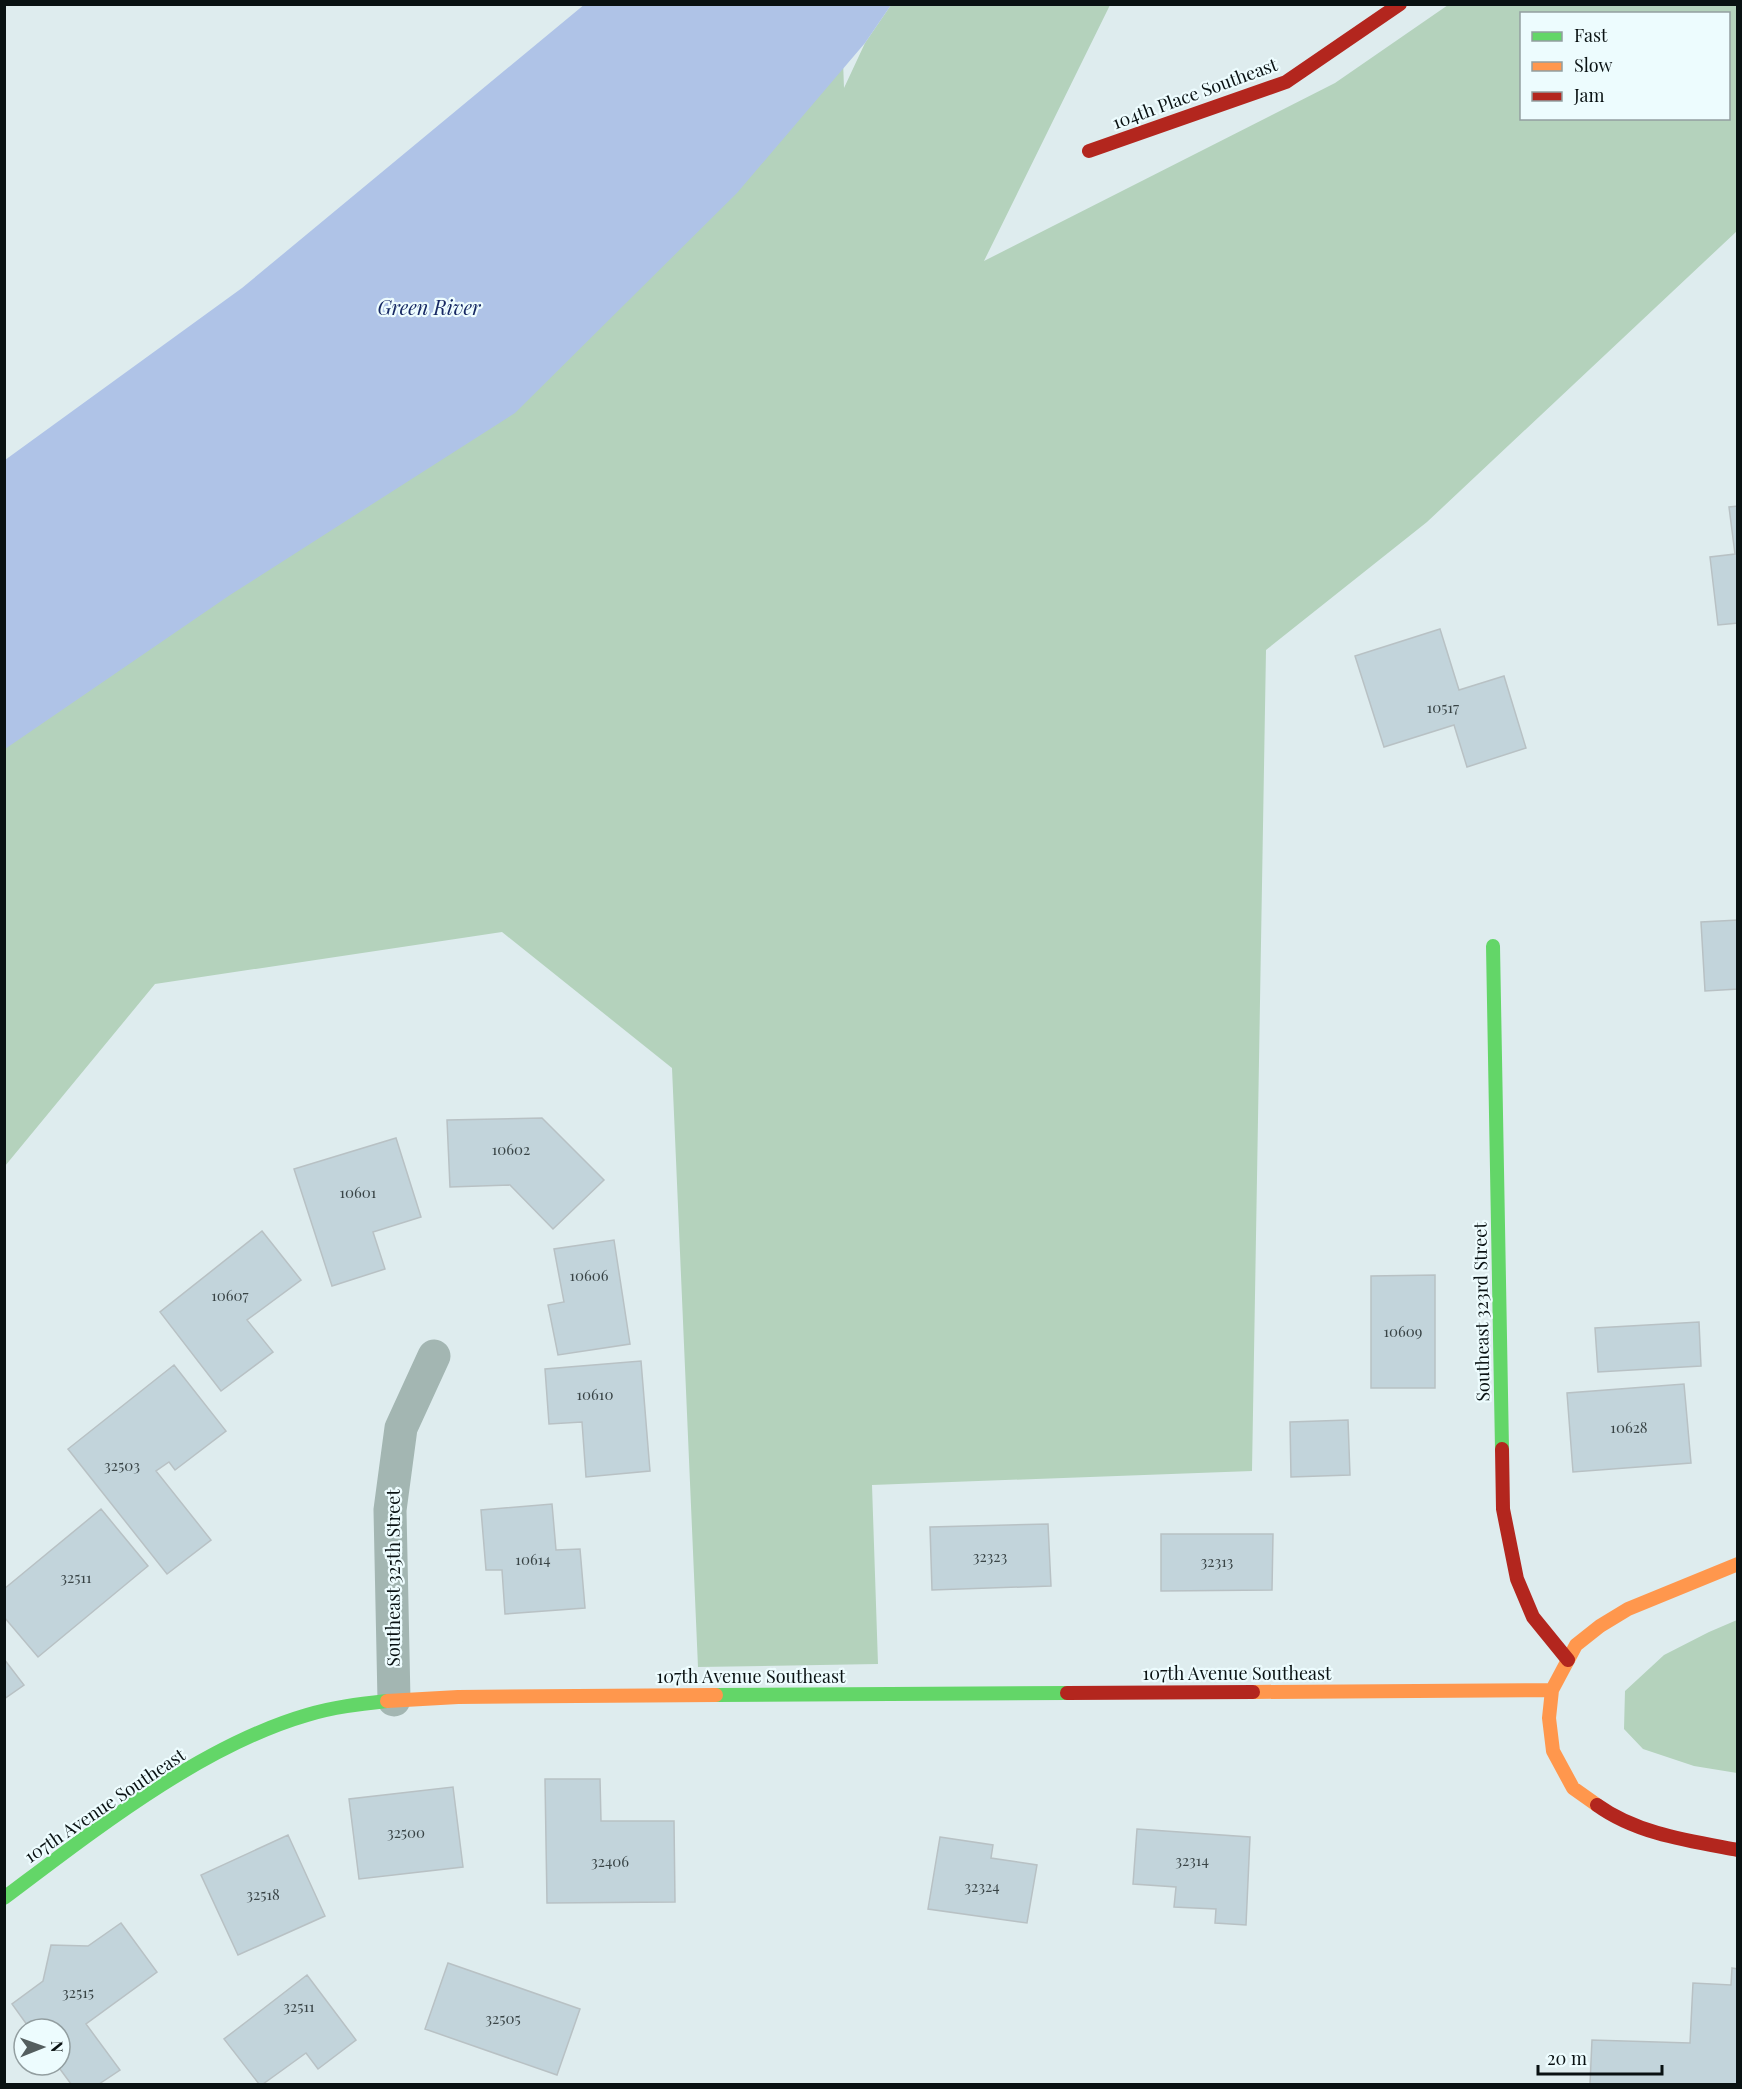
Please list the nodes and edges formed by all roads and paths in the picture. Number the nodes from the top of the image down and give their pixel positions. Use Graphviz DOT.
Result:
graph roads {
  1 [pos="1400,4"];
  2 [pos="1089,151"];
  3 [pos="1493,946"];
  4 [pos="434,1356"];
  5 [pos="1737,1564"];
  6 [pos="1568,1660"];
  7 [pos="1552,1690"];
  8 [pos="394,1700"];
  9 [pos="1737,1850"];
  10 [pos="4,1898"];
  1 -- 2 [label="street, 104th Place Southeast"];
  3 -- 6 [label="street, Southeast 323rd Street"];
  4 -- 8 [label="street, Southeast 325th Street"];
  5 -- 6 [label="street"];
  6 -- 7 [label="street"];
  7 -- 8 [label="street, 107th Avenue Southeast"];
  7 -- 9 [label="street"];
  8 -- 10 [label="street, 107th Avenue Southeast"];
}
